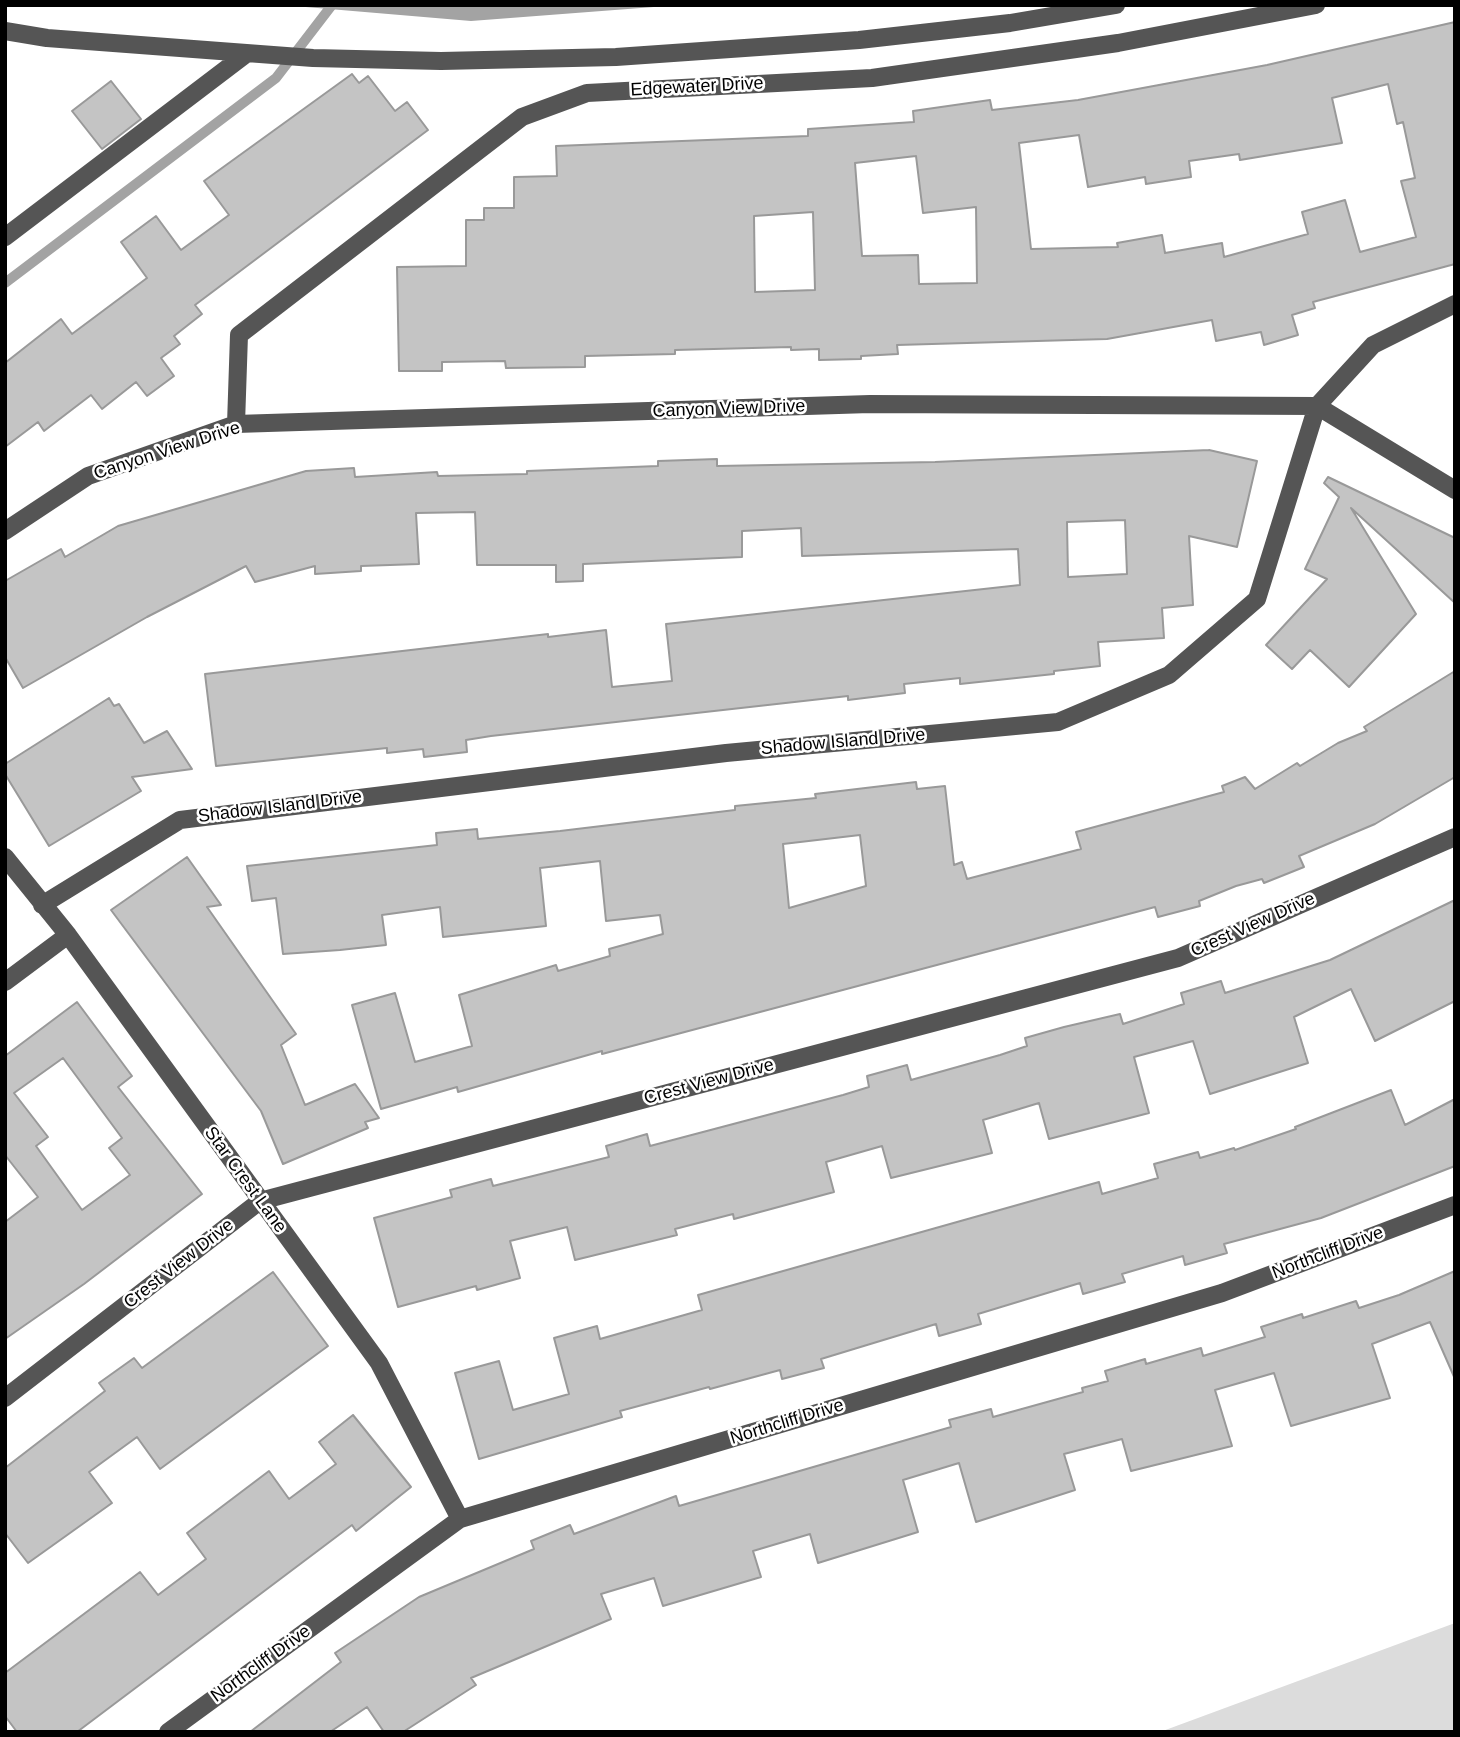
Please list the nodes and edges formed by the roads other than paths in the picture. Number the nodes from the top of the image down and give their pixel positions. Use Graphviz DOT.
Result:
graph roads {
  1 [pos="1116,5"];
  2 [pos="1316,5"];
  3 [pos="5,31"];
  4 [pos="255,55"];
  5 [pos="5,237"];
  6 [pos="1455,304"];
  7 [pos="1317,406"];
  8 [pos="236,424"];
  9 [pos="1455,490"];
  10 [pos="5,531"];
  11 [pos="1455,837"];
  12 [pos="5,857"];
  13 [pos="43,905"];
  14 [pos="68,935"];
  15 [pos="5,982"];
  16 [pos="260,1201"];
  17 [pos="1455,1205"];
  18 [pos="5,1398"];
  19 [pos="460,1519"];
  20 [pos="168,1732"];
  1 -- 4 [label="street"];
  2 -- 8 [label="street, Edgewater Drive"];
  3 -- 4 [label="street"];
  4 -- 5 [label="street"];
  6 -- 7 [label="street, Shadow Island Drive"];
  7 -- 8 [label="street, Canyon View Drive"];
  7 -- 9 [label="street"];
  7 -- 13 [label="street, Shadow Island Drive"];
  8 -- 10 [label="street, Canyon View Drive"];
  11 -- 16 [label="street, Crest View Drive"];
  12 -- 13 [label="street, Star Crest Lane"];
  13 -- 14 [label="street, Star Crest Lane"];
  14 -- 15 [label="street"];
  14 -- 16 [label="street, Star Crest Lane"];
  16 -- 18 [label="street, Crest View Drive"];
  16 -- 19 [label="street, Star Crest Lane"];
  17 -- 19 [label="street, Northcliff Drive"];
  19 -- 20 [label="street, Northcliff Drive"];
}
